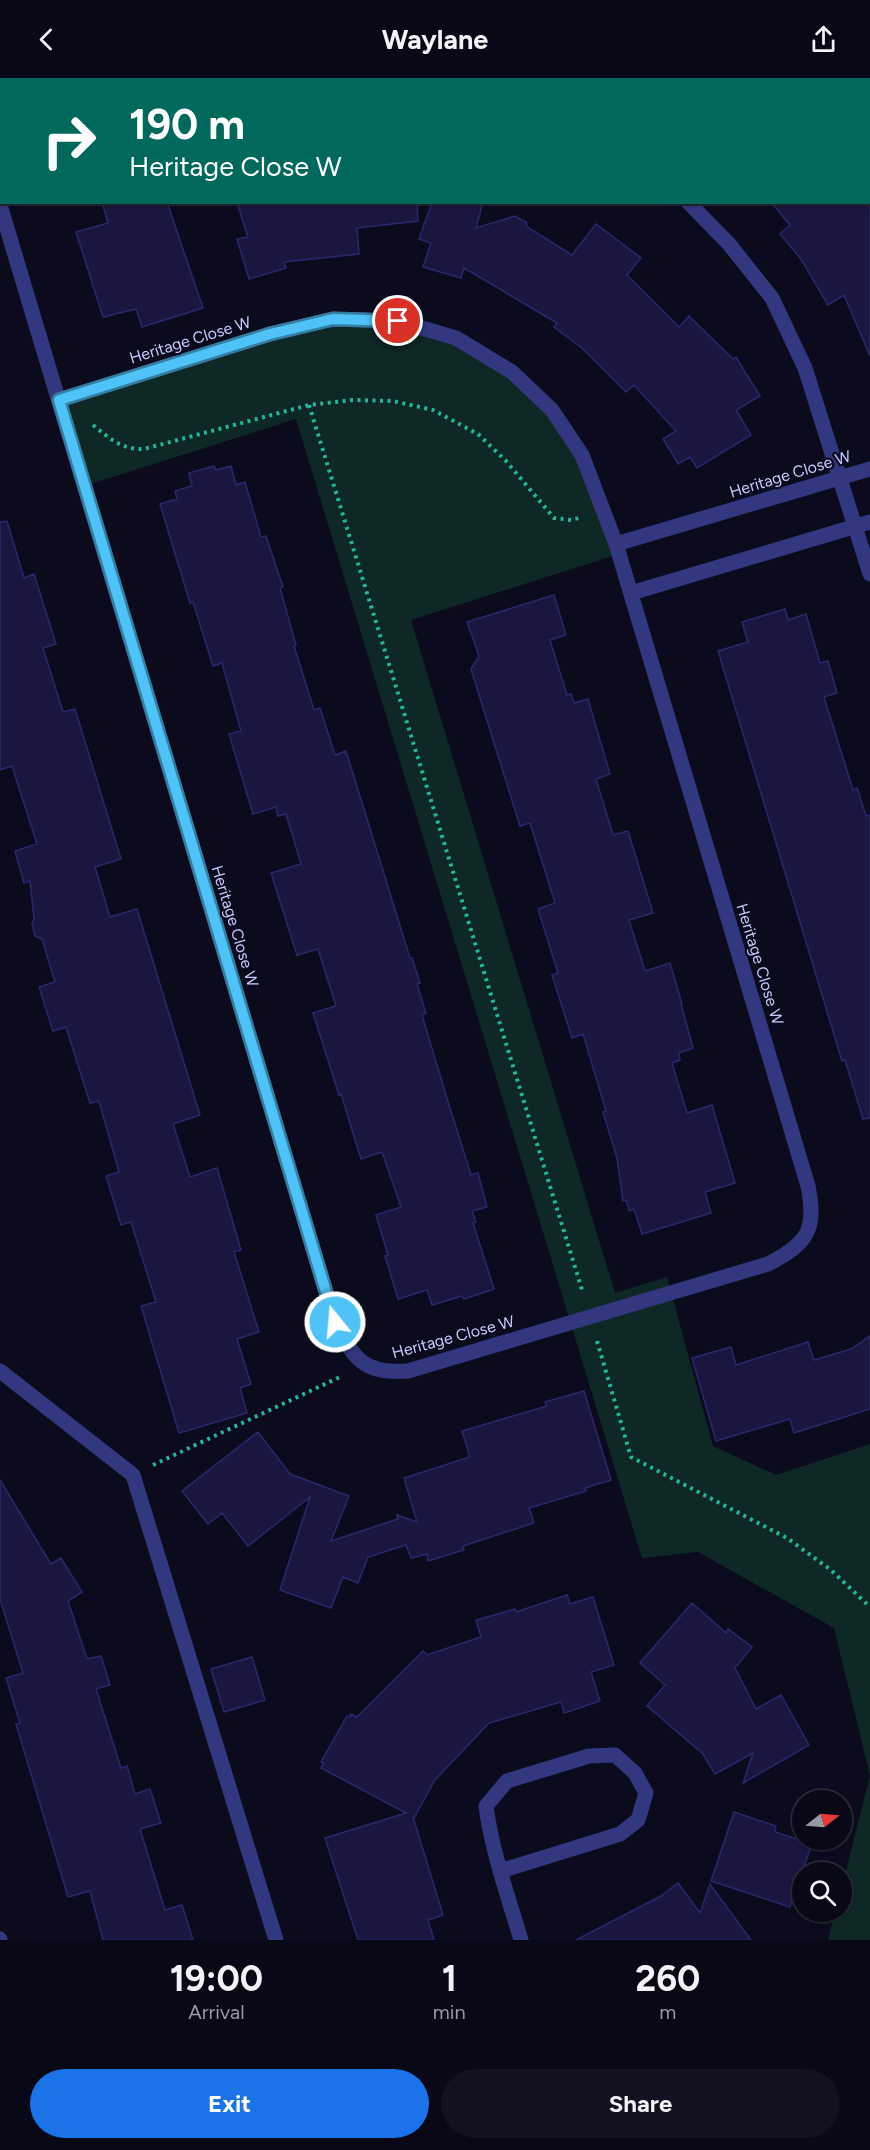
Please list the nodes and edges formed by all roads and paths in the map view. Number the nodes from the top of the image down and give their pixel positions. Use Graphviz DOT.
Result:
graph roads {
  1 [pos="690,204"];
  2 [pos="0,205"];
  3 [pos="59,400"];
  4 [pos="309,405"];
  5 [pos="92,425"];
  6 [pos="870,469"];
  7 [pos="840,478"];
  8 [pos="604,513"];
  9 [pos="863,524"];
  10 [pos="616,544"];
  11 [pos="870,574"];
  12 [pos="631,593"];
  13 [pos="590,1317"];
  14 [pos="364,1365"];
  15 [pos="0,1371"];
  16 [pos="133,1475"];
  17 [pos="870,1608"];
  18 [pos="500,1872"];
  19 [pos="276,1940"];
  20 [pos="521,1940"];
  1 -- 7 [label="street"];
  2 -- 3 [label="street, Heritage Close W"];
  3 -- 8 [label="street, Heritage Close W"];
  3 -- 14 [label="street, Heritage Close W"];
  4 -- 5 [label="path"];
  4 -- 8 [label="path"];
  4 -- 13 [label="path"];
  6 -- 7 [label="street, Heritage Close W"];
  7 -- 9 [label="street"];
  7 -- 10 [label="street, Heritage Close W"];
  8 -- 10 [label="street, Heritage Close W"];
  9 -- 11 [label="street"];
  9 -- 12 [label="street"];
  10 -- 12 [label="street, Heritage Close W"];
  12 -- 13 [label="street, Heritage Close W"];
  13 -- 14 [label="street, Heritage Close W"];
  13 -- 17 [label="path"];
  14 -- 16 [label="path"];
  15 -- 16 [label="street"];
  16 -- 19 [label="street"];
  18 -- 18 [label="street"];
  18 -- 20 [label="street"];
}
